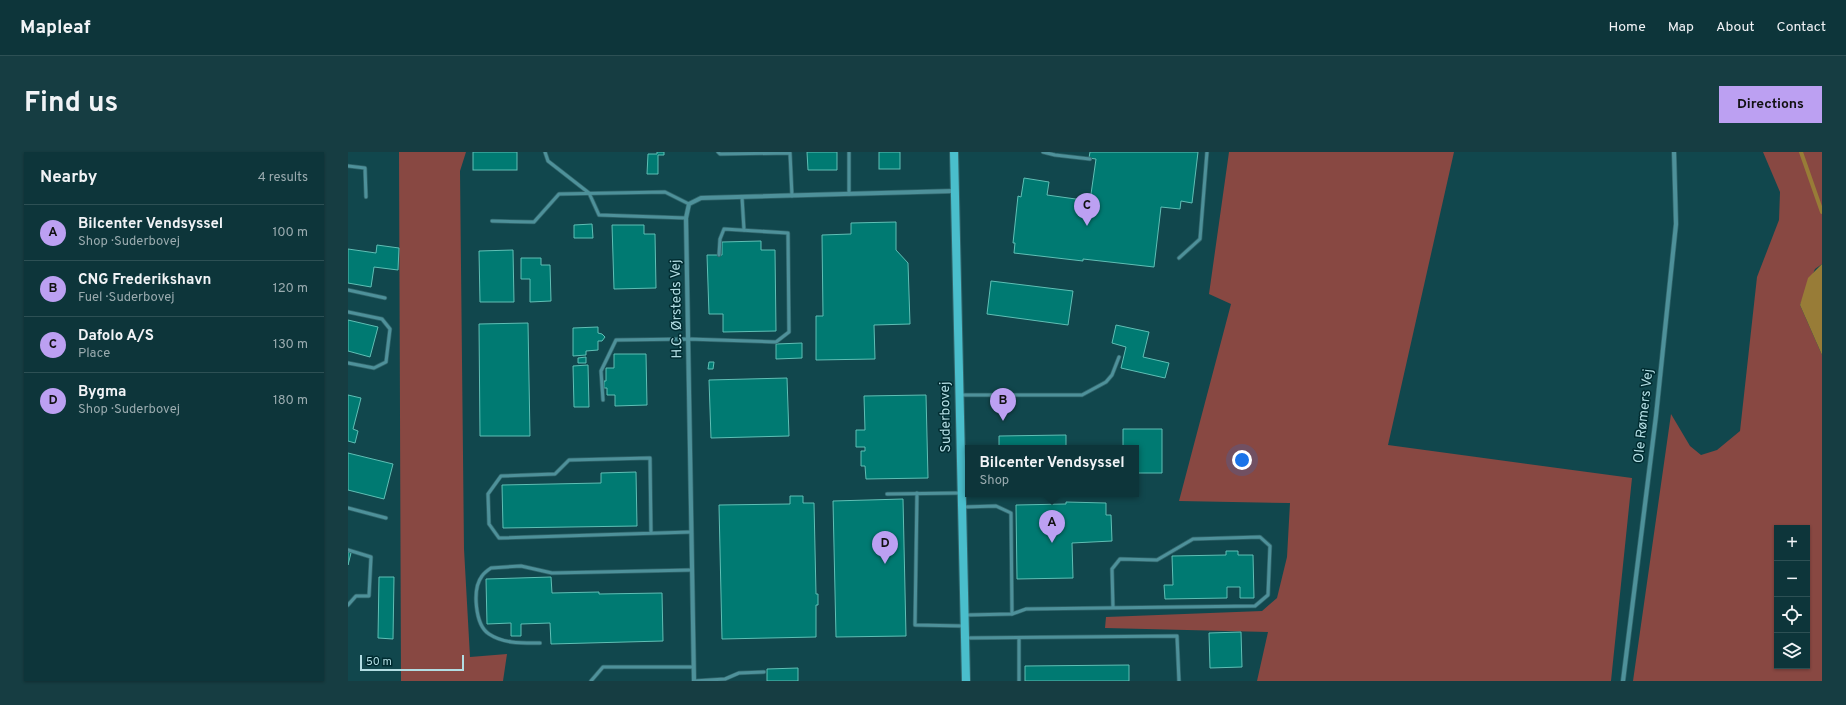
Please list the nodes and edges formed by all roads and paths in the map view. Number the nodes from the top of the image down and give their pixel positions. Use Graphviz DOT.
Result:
graph roads {
  1 [pos="545,152"];
  2 [pos="718,152"];
  3 [pos="849,152"];
  4 [pos="954,152"];
  5 [pos="1042,152"];
  6 [pos="1207,152"];
  7 [pos="1674,152"];
  8 [pos="1090,159"];
  9 [pos="348,166"];
  10 [pos="954,191"];
  11 [pos="589,194"];
  12 [pos="849,194"];
  13 [pos="792,196"];
  14 [pos="366,197"];
  15 [pos="742,197"];
  16 [pos="689,204"];
  17 [pos="686,218"];
  18 [pos="492,221"];
  19 [pos="744,230"];
  20 [pos="719,255"];
  21 [pos="1179,258"];
  22 [pos="348,290"];
  23 [pos="386,298"];
  24 [pos="348,312"];
  25 [pos="688,339"];
  26 [pos="1118,357"];
  27 [pos="348,363"];
  28 [pos="959,395"];
  29 [pos="603,400"];
  30 [pos="917,492"];
  31 [pos="961,493"];
  32 [pos="887,494"];
  33 [pos="962,507"];
  34 [pos="348,508"];
  35 [pos="386,518"];
  36 [pos="691,532"];
  37 [pos="651,533"];
  38 [pos="348,550"];
  39 [pos="692,570"];
  40 [pos="348,605"];
  41 [pos="1113,608"];
  42 [pos="964,614"];
  43 [pos="1012,614"];
  44 [pos="964,626"];
  45 [pos="965,638"];
  46 [pos="1019,638"];
  47 [pos="540,643"];
  48 [pos="694,667"];
  49 [pos="764,672"];
  50 [pos="725,680"];
  51 [pos="591,681"];
  52 [pos="694,681"];
  53 [pos="966,681"];
  54 [pos="1019,681"];
  55 [pos="1179,681"];
  56 [pos="1623,681"];
  1 -- 11 [label="lane"];
  2 -- 13 [label="lane"];
  3 -- 12 [label="lane"];
  4 -- 10 [label="street, Suderbovej"];
  5 -- 8 [label="lane"];
  6 -- 21 [label="lane"];
  7 -- 56 [label="street, Ole Rømers Vej"];
  9 -- 14 [label="lane"];
  10 -- 12 [label="street"];
  10 -- 28 [label="street, Suderbovej"];
  11 -- 16 [label="lane"];
  11 -- 17 [label="lane"];
  11 -- 18 [label="lane"];
  12 -- 13 [label="street"];
  13 -- 15 [label="street"];
  15 -- 16 [label="street"];
  15 -- 19 [label="lane"];
  16 -- 17 [label="street, H.C. Ørsteds Vej"];
  17 -- 25 [label="street, H.C. Ørsteds Vej"];
  19 -- 20 [label="lane"];
  19 -- 25 [label="lane"];
  22 -- 23 [label="lane"];
  24 -- 27 [label="lane"];
  25 -- 29 [label="lane"];
  25 -- 36 [label="street, H.C. Ørsteds Vej"];
  26 -- 28 [label="lane"];
  28 -- 31 [label="street, Suderbovej"];
  30 -- 31 [label="lane"];
  30 -- 32 [label="lane"];
  30 -- 44 [label="lane"];
  31 -- 33 [label="street, Suderbovej"];
  33 -- 42 [label="street, Suderbovej"];
  33 -- 43 [label="lane"];
  34 -- 35 [label="lane"];
  36 -- 37 [label="lane"];
  36 -- 39 [label="street, H.C. Ørsteds Vej"];
  37 -- 37 [label="lane"];
  38 -- 40 [label="lane"];
  39 -- 47 [label="lane"];
  39 -- 48 [label="street, H.C. Ørsteds Vej"];
  41 -- 41 [label="lane"];
  41 -- 43 [label="lane"];
  42 -- 43 [label="lane"];
  42 -- 44 [label="street, Suderbovej"];
  44 -- 45 [label="street, Suderbovej"];
  45 -- 46 [label="lane"];
  45 -- 53 [label="street, Suderbovej"];
  46 -- 54 [label="lane"];
  46 -- 55 [label="lane"];
  48 -- 51 [label="lane"];
  48 -- 52 [label="street, H.C. Ørsteds Vej"];
  49 -- 50 [label="lane"];
  50 -- 52 [label="lane"];
}
